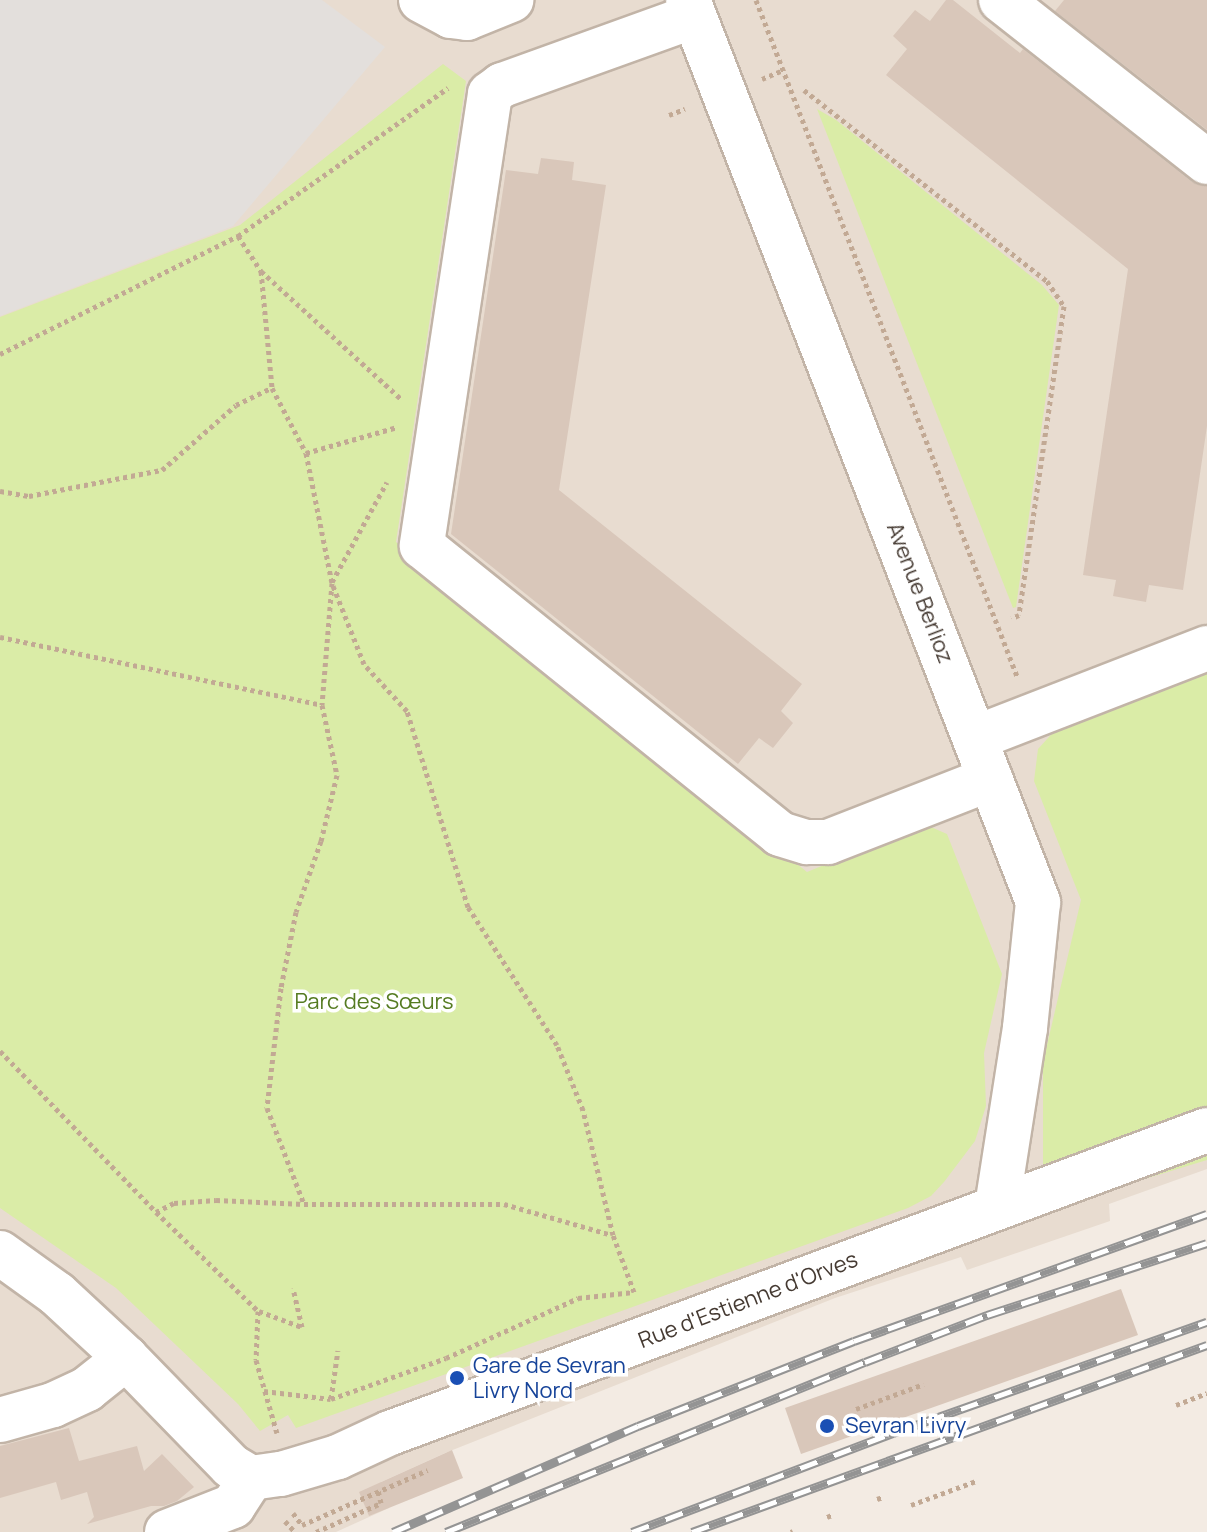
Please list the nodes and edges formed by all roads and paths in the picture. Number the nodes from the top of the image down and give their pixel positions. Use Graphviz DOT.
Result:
graph roads {
  1 [pos="421,0"];
  2 [pos="511,0"];
  3 [pos="646,0"];
  4 [pos="756,0"];
  5 [pos="1001,0"];
  6 [pos="688,5"];
  7 [pos="449,87"];
  8 [pos="804,90"];
  9 [pos="1207,162"];
  10 [pos="238,236"];
  11 [pos="261,271"];
  12 [pos="0,354"];
  13 [pos="272,388"];
  14 [pos="410,409"];
  15 [pos="407,424"];
  16 [pos="306,453"];
  17 [pos="392,474"];
  18 [pos="0,491"];
  19 [pos="332,583"];
  20 [pos="1012,618"];
  21 [pos="0,637"];
  22 [pos="1207,646"];
  23 [pos="322,705"];
  24 [pos="1032,714"];
  25 [pos="975,738"];
  26 [pos="990,779"];
  27 [pos="0,1051"];
  28 [pos="1207,1130"];
  29 [pos="304,1204"];
  30 [pos="997,1206"];
  31 [pos="156,1212"];
  32 [pos="613,1235"];
  33 [pos="0,1253"];
  34 [pos="293,1288"];
  35 [pos="258,1311"];
  36 [pos="338,1350"];
  37 [pos="126,1358"];
  38 [pos="924,1384"];
  39 [pos="264,1391"];
  40 [pos="1207,1393"];
  41 [pos="331,1399"];
  42 [pos="1176,1405"];
  43 [pos="856,1409"];
  44 [pos="0,1420"];
  45 [pos="278,1438"];
  46 [pos="428,1470"];
  47 [pos="251,1478"];
  48 [pos="976,1481"];
  49 [pos="378,1490"];
  50 [pos="911,1505"];
  51 [pos="293,1512"];
  52 [pos="285,1521"];
  53 [pos="167,1532"];
  54 [pos="295,1532"];
  55 [pos="316,1532"];
  1 -- 2 [label="street"];
  3 -- 6 [label="street"];
  4 -- 24 [label="path"];
  5 -- 9 [label="street"];
  6 -- 25 [label="street, Avenue Berlioz"];
  6 -- 26 [label="street"];
  7 -- 10 [label="path"];
  8 -- 20 [label="path"];
  10 -- 11 [label="path"];
  10 -- 12 [label="path"];
  11 -- 13 [label="path"];
  11 -- 14 [label="path"];
  13 -- 16 [label="path"];
  13 -- 18 [label="path"];
  15 -- 16 [label="path"];
  16 -- 19 [label="path"];
  17 -- 19 [label="path"];
  19 -- 23 [label="path"];
  19 -- 32 [label="path"];
  21 -- 23 [label="path"];
  22 -- 24 [label="street"];
  23 -- 29 [label="path"];
  24 -- 25 [label="street"];
  25 -- 26 [label="street, Avenue Berlioz"];
  26 -- 30 [label="street, Avenue Berlioz"];
  27 -- 31 [label="path"];
  28 -- 30 [label="street, Rue d'Estienne d'Orves"];
  29 -- 31 [label="path"];
  29 -- 32 [label="path"];
  30 -- 47 [label="street, Rue d'Estienne d'Orves"];
  31 -- 35 [label="path"];
  32 -- 41 [label="path"];
  33 -- 37 [label="street"];
  34 -- 35 [label="path"];
  35 -- 39 [label="path"];
  36 -- 41 [label="path"];
  37 -- 44 [label="street"];
  37 -- 47 [label="street"];
  38 -- 43 [label="path"];
  39 -- 41 [label="path"];
  39 -- 45 [label="path"];
  40 -- 42 [label="path"];
  46 -- 49 [label="path"];
  47 -- 53 [label="street"];
  48 -- 50 [label="path"];
  49 -- 51 [label="path"];
  49 -- 55 [label="path"];
  52 -- 54 [label="path"];
}
